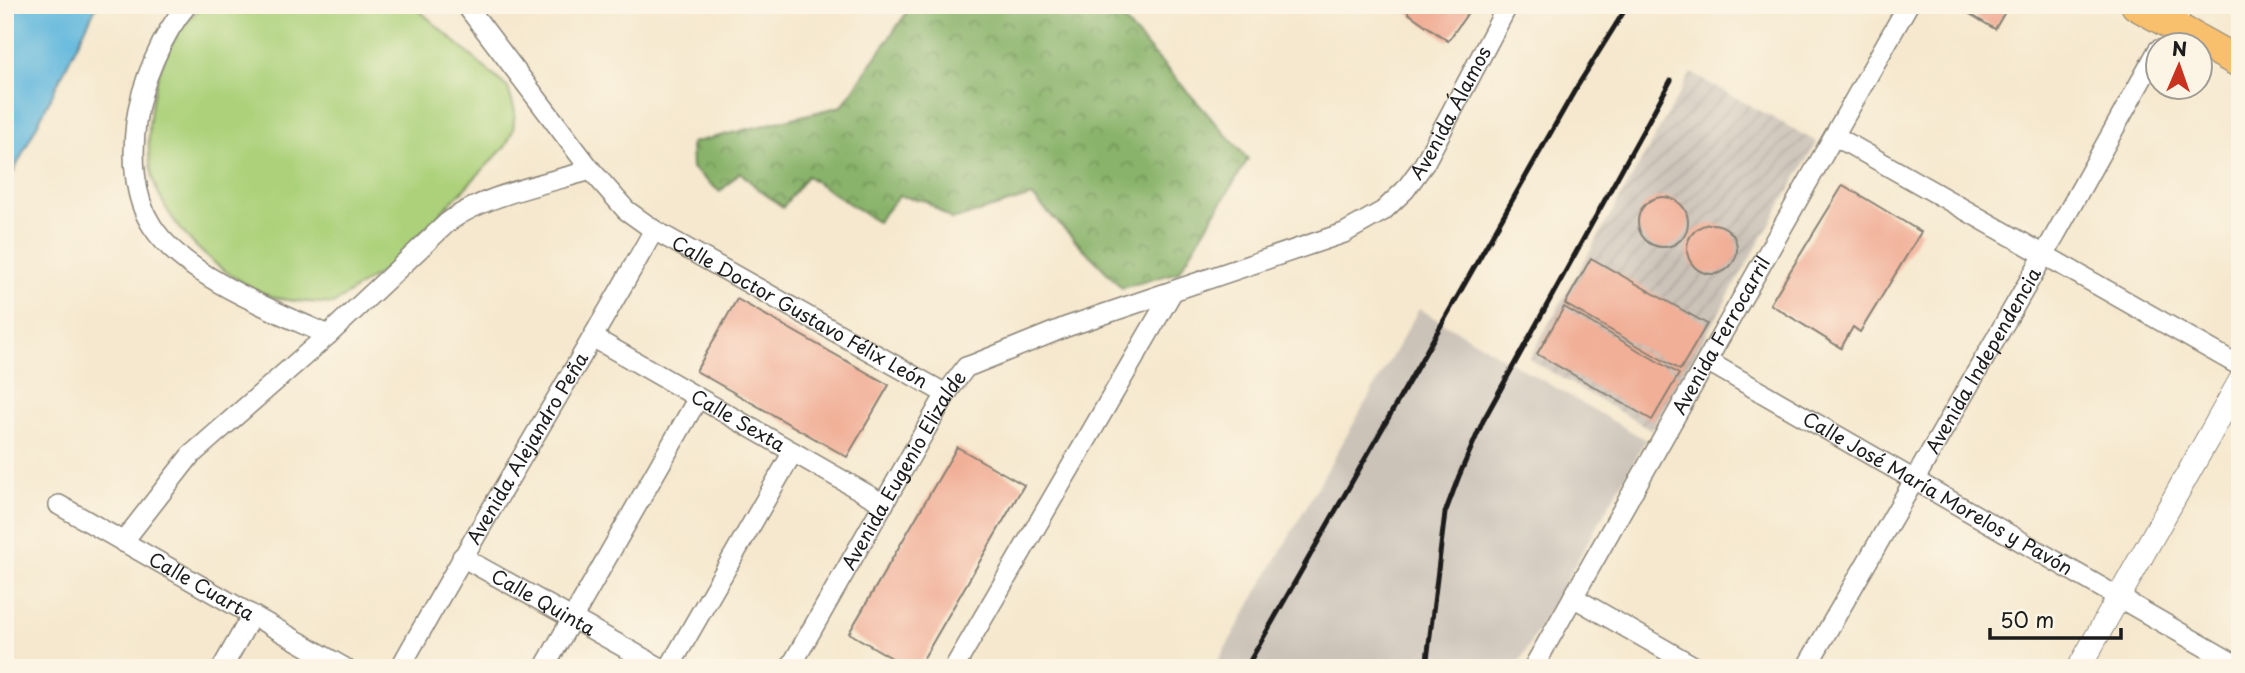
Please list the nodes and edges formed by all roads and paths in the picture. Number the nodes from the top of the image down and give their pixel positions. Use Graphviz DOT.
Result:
graph roads {
  1 [pos="187,5"];
  2 [pos="466,5"];
  3 [pos="1508,5"];
  4 [pos="1908,5"];
  5 [pos="2136,5"];
  6 [pos="2167,31"];
  7 [pos="2240,63"];
  8 [pos="1835,136"];
  9 [pos="591,170"];
  10 [pos="654,230"];
  11 [pos="2044,255"];
  12 [pos="1172,291"];
  13 [pos="328,335"];
  14 [pos="594,338"];
  15 [pos="1707,361"];
  16 [pos="2240,366"];
  17 [pos="2240,381"];
  18 [pos="946,394"];
  19 [pos="698,398"];
  20 [pos="793,452"];
  21 [pos="1914,481"];
  22 [pos="884,504"];
  23 [pos="59,505"];
  24 [pos="123,542"];
  25 [pos="462,557"];
  26 [pos="1573,597"];
  27 [pos="2118,598"];
  28 [pos="252,615"];
  29 [pos="572,618"];
  30 [pos="2240,667"];
  31 [pos="222,668"];
  32 [pos="345,668"];
  33 [pos="400,668"];
  34 [pos="544,668"];
  35 [pos="661,668"];
  36 [pos="670,668"];
  37 [pos="790,668"];
  38 [pos="954,668"];
  39 [pos="1533,668"];
  40 [pos="1697,668"];
  41 [pos="1806,668"];
  42 [pos="2079,668"];
  1 -- 13 [label="street"];
  2 -- 9 [label="street, Calle Doctor Gustavo Félix León"];
  3 -- 12 [label="street, Avenida Álamos"];
  4 -- 8 [label="street, Avenida Ferrocarril"];
  5 -- 6 [label="main road"];
  6 -- 7 [label="main road"];
  6 -- 11 [label="street, Avenida Independencia"];
  8 -- 11 [label="street"];
  8 -- 15 [label="street, Avenida Ferrocarril"];
  9 -- 10 [label="street, Calle Doctor Gustavo Félix León"];
  9 -- 13 [label="street"];
  10 -- 14 [label="street, Avenida Alejandro Peña"];
  10 -- 18 [label="street, Calle Doctor Gustavo Félix León"];
  11 -- 16 [label="street"];
  11 -- 21 [label="street, Avenida Independencia"];
  12 -- 18 [label="street, Avenida Eugenio Elizalde"];
  12 -- 38 [label="street"];
  13 -- 24 [label="street"];
  14 -- 19 [label="street, Calle Sexta"];
  14 -- 25 [label="street, Avenida Alejandro Peña"];
  15 -- 21 [label="street, Calle José María Morelos y Pavón"];
  15 -- 26 [label="street, Avenida Ferrocarril"];
  17 -- 27 [label="street"];
  18 -- 22 [label="street, Avenida Eugenio Elizalde"];
  19 -- 20 [label="street, Calle Sexta"];
  19 -- 29 [label="street"];
  20 -- 22 [label="street, Calle Sexta"];
  20 -- 36 [label="street"];
  21 -- 27 [label="street, Calle José María Morelos y Pavón"];
  21 -- 41 [label="street, Avenida Independencia"];
  22 -- 37 [label="street, Avenida Eugenio Elizalde"];
  23 -- 24 [label="street, Calle Cuarta"];
  24 -- 28 [label="street, Calle Cuarta"];
  25 -- 29 [label="street, Calle Quinta"];
  25 -- 33 [label="street, Avenida Alejandro Peña"];
  26 -- 39 [label="street, Avenida Ferrocarril"];
  26 -- 40 [label="street"];
  27 -- 30 [label="street, Calle José María Morelos y Pavón"];
  27 -- 42 [label="street"];
  28 -- 31 [label="street"];
  28 -- 32 [label="street, Calle Cuarta"];
  29 -- 34 [label="street"];
  29 -- 35 [label="street, Calle Quinta"];
}
